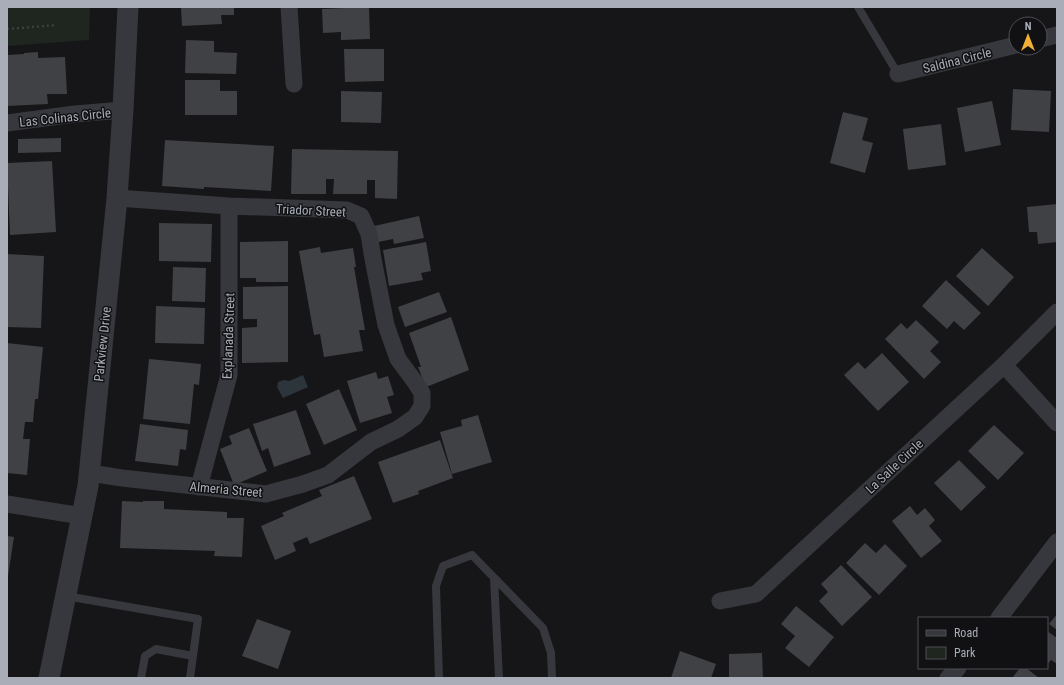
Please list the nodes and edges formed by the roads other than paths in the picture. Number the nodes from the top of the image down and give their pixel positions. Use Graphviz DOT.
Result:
graph roads {
  1 [pos="128,7"];
  2 [pos="289,7"];
  3 [pos="858,7"];
  4 [pos="1008,47"];
  5 [pos="898,74"];
  6 [pos="294,84"];
  7 [pos="123,110"];
  8 [pos="7,123"];
  9 [pos="117,198"];
  10 [pos="229,206"];
  11 [pos="1057,312"];
  12 [pos="1004,364"];
  13 [pos="415,417"];
  14 [pos="1057,423"];
  15 [pos="90,472"];
  16 [pos="199,487"];
  17 [pos="7,504"];
  18 [pos="82,516"];
  19 [pos="1057,542"];
  20 [pos="494,578"];
  21 [pos="66,596"];
  22 [pos="720,601"];
  23 [pos="1000,617"];
  24 [pos="193,656"];
  25 [pos="957,669"];
  26 [pos="49,678"];
  27 [pos="141,678"];
  28 [pos="190,678"];
  29 [pos="439,678"];
  30 [pos="499,678"];
  31 [pos="552,678"];
  32 [pos="948,678"];
  1 -- 7 [label="street, Parkview Drive"];
  2 -- 6 [label="street"];
  3 -- 5 [label="lane"];
  4 -- 5 [label="street, Saldina Circle"];
  7 -- 8 [label="street, Las Colinas Circle"];
  7 -- 9 [label="street, Parkview Drive"];
  9 -- 10 [label="street, Triador Street"];
  9 -- 15 [label="street, Parkview Drive"];
  10 -- 13 [label="street, Triador Street"];
  10 -- 16 [label="street, Explanada Street"];
  11 -- 12 [label="street, La Salle Circle"];
  12 -- 14 [label="street"];
  12 -- 22 [label="street, La Salle Circle"];
  13 -- 16 [label="street, Almeria Street"];
  15 -- 16 [label="street, Almeria Street"];
  15 -- 18 [label="street, Parkview Drive"];
  17 -- 18 [label="street"];
  18 -- 21 [label="street, Parkview Drive"];
  19 -- 23 [label="street"];
  20 -- 29 [label="lane"];
  20 -- 30 [label="lane"];
  20 -- 31 [label="lane"];
  21 -- 24 [label="lane"];
  21 -- 26 [label="street, Parkview Drive"];
  24 -- 27 [label="lane"];
  24 -- 28 [label="lane"];
  25 -- 32 [label="street"];
}
